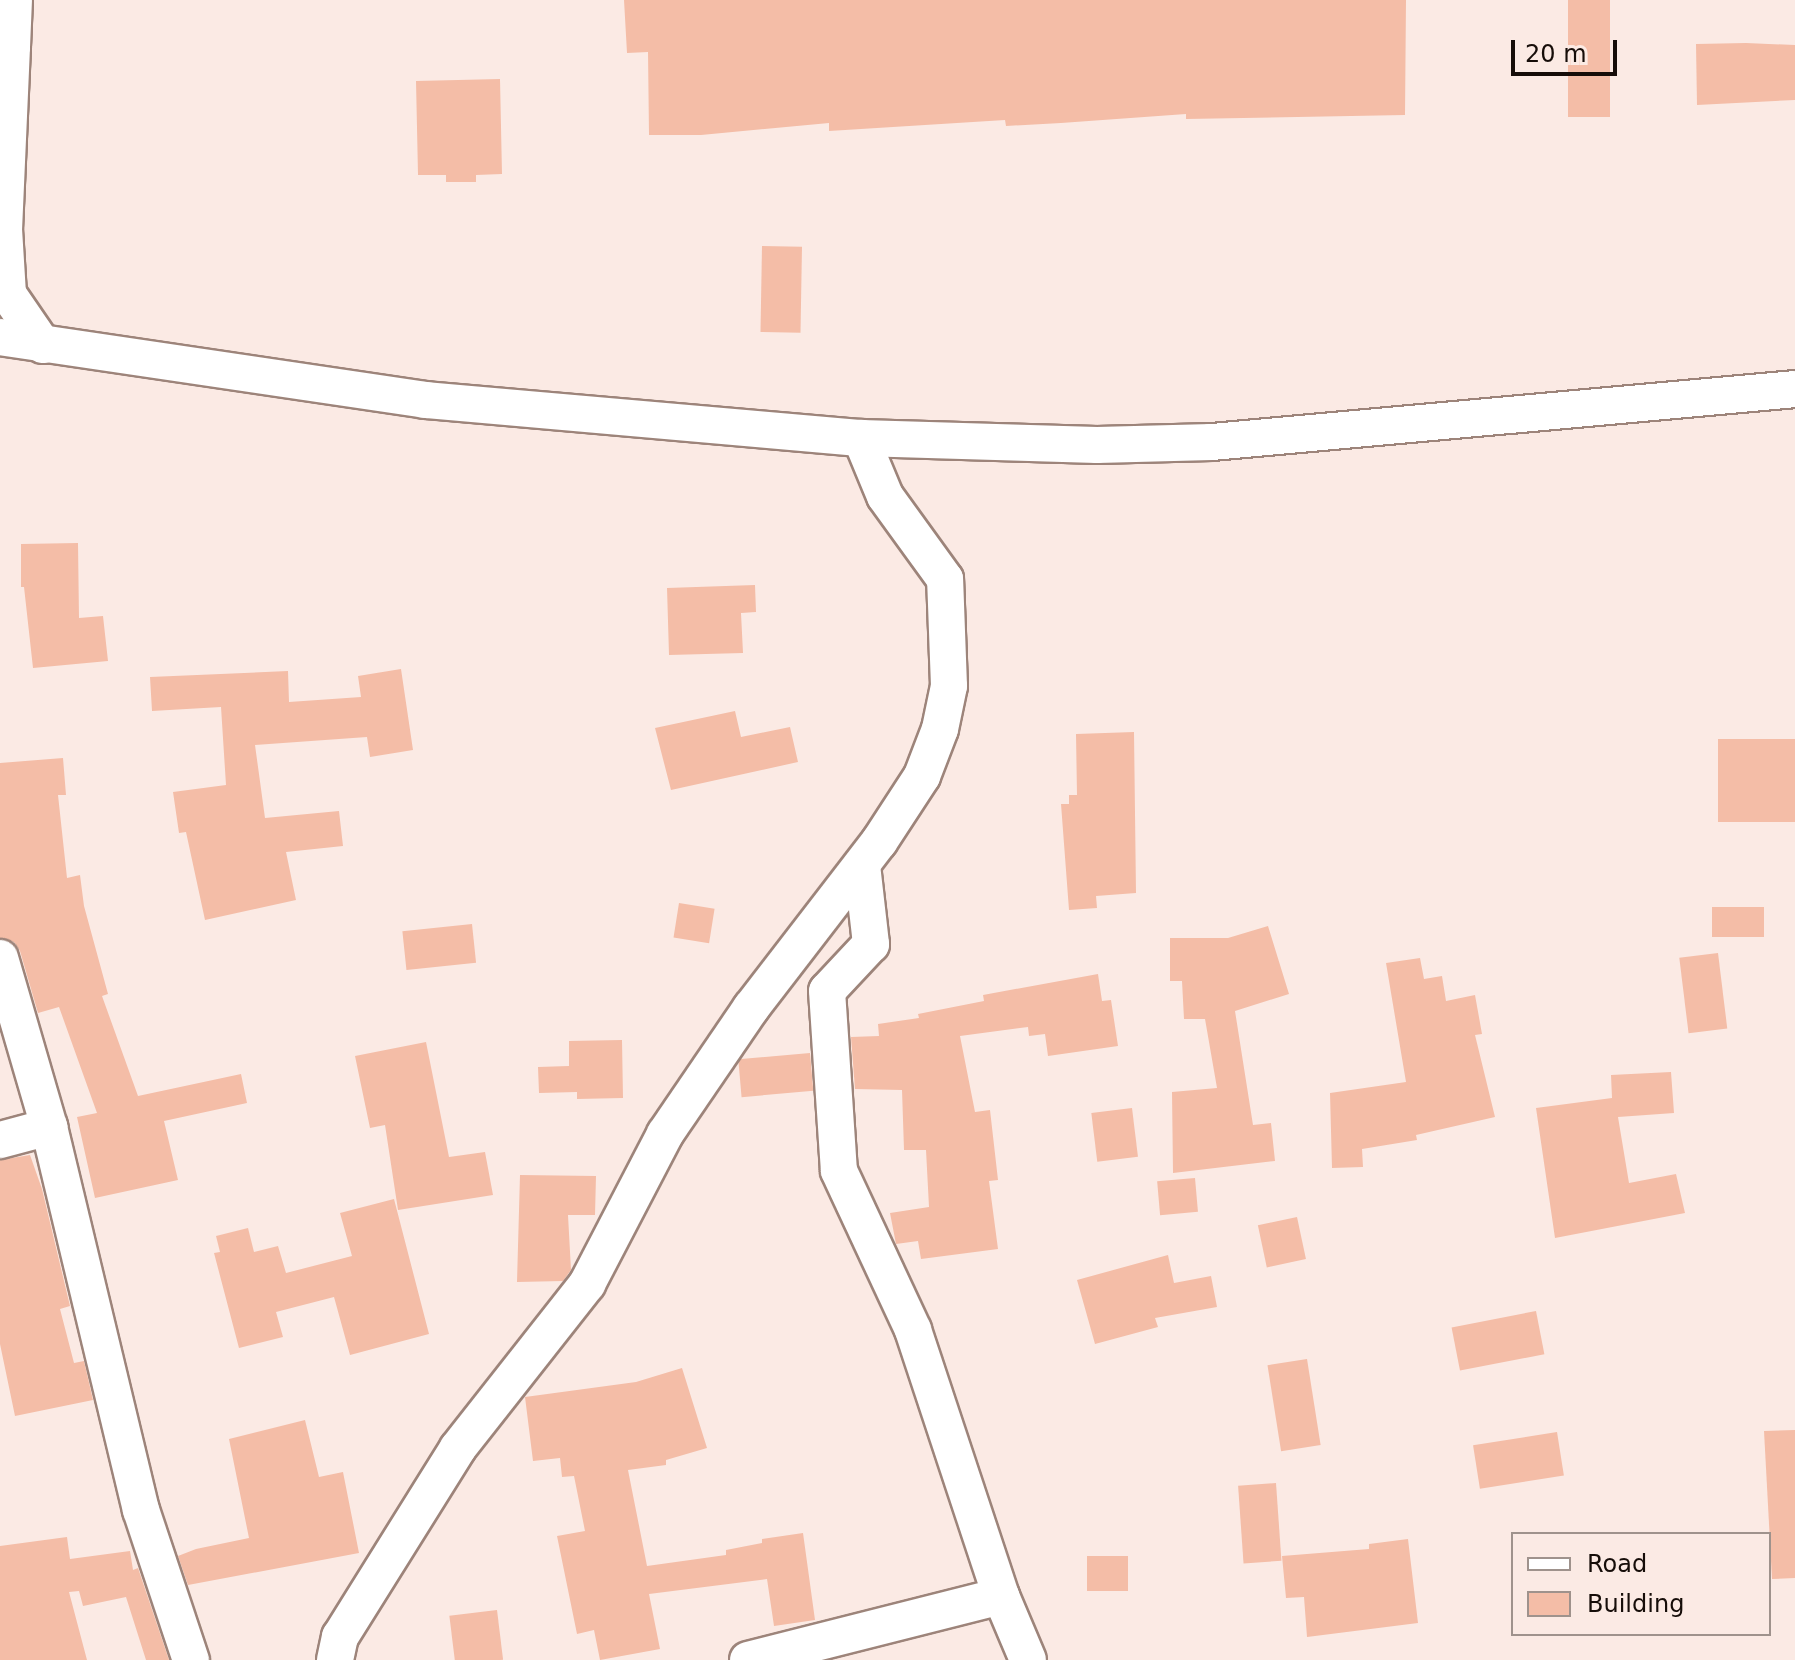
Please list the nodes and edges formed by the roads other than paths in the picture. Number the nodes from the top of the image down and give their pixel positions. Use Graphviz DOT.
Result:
graph roads {
  1 [pos="14,0"];
  2 [pos="6,49"];
  3 [pos="0,337"];
  4 [pos="43,345"];
  5 [pos="1795,389"];
  6 [pos="861,438"];
  7 [pos="862,865"];
  8 [pos="0,958"];
  9 [pos="49,1127"];
  10 [pos="0,1140"];
  11 [pos="1001,1596"];
  12 [pos="191,1660"];
  13 [pos="335,1660"];
  14 [pos="748,1660"];
  15 [pos="1028,1660"];
  1 -- 2 [label="street"];
  2 -- 4 [label="street"];
  3 -- 4 [label="street"];
  4 -- 6 [label="street"];
  5 -- 6 [label="street"];
  6 -- 7 [label="street"];
  7 -- 11 [label="street"];
  7 -- 13 [label="street"];
  8 -- 9 [label="street"];
  9 -- 10 [label="street"];
  9 -- 12 [label="street"];
  11 -- 14 [label="street"];
  11 -- 15 [label="street"];
}
